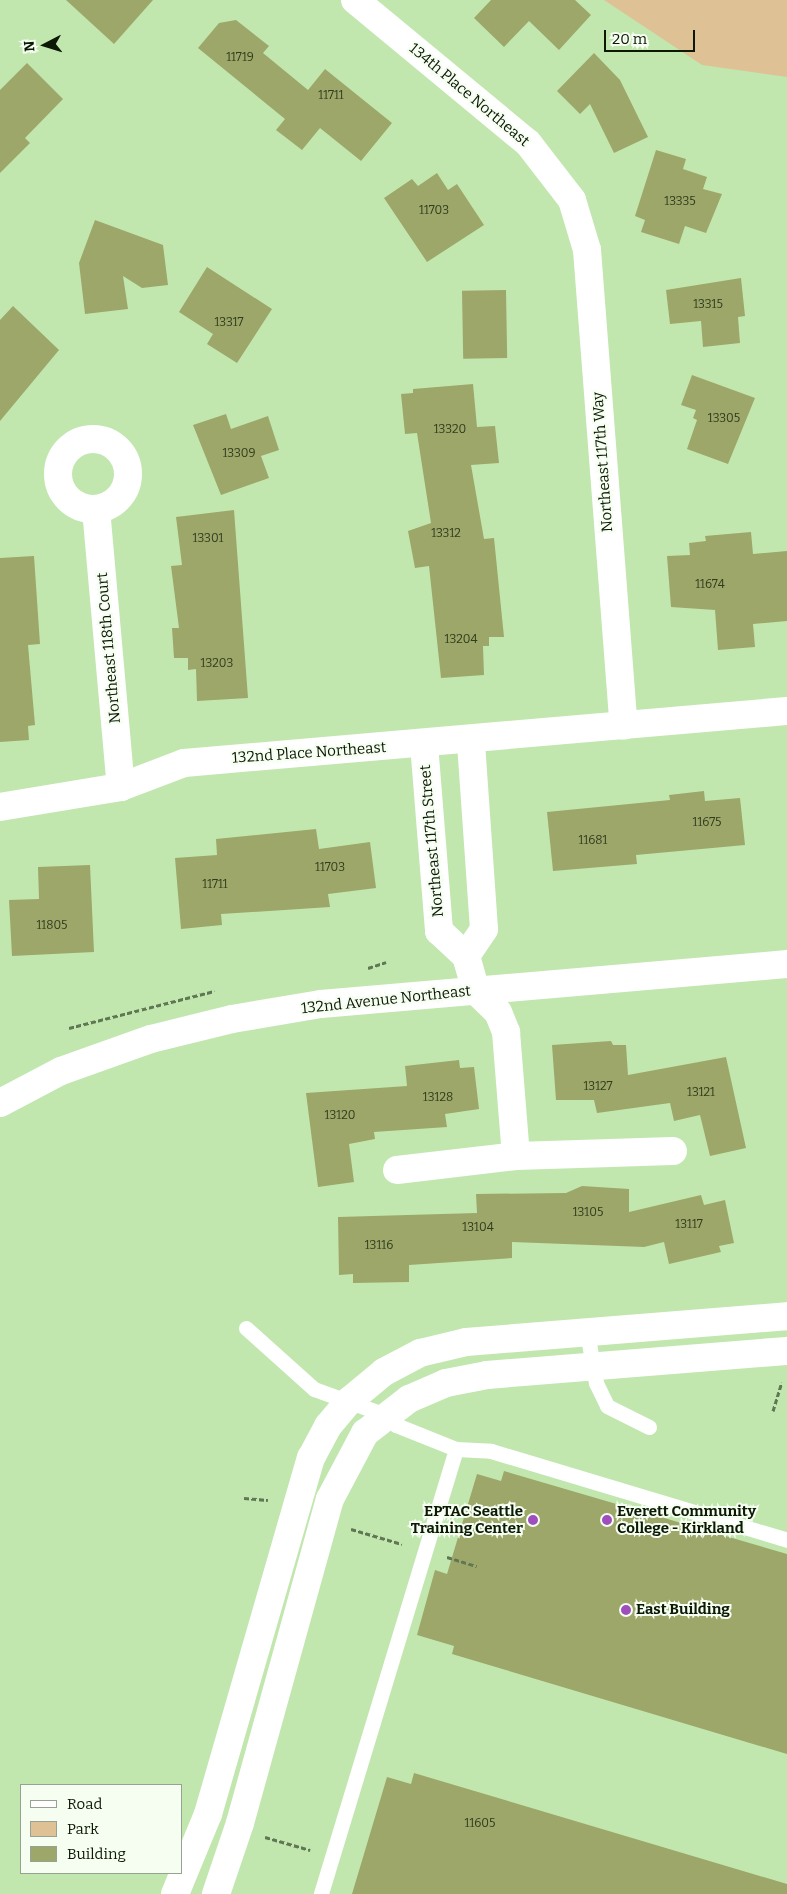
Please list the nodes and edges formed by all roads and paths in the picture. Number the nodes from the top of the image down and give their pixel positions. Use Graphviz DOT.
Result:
graph roads {
  1 [pos="355,0"];
  2 [pos="572,200"];
  3 [pos="96,509"];
  4 [pos="787,712"];
  5 [pos="624,726"];
  6 [pos="471,742"];
  7 [pos="424,744"];
  8 [pos="121,787"];
  9 [pos="0,807"];
  10 [pos="466,956"];
  11 [pos="787,964"];
  12 [pos="476,990"];
  13 [pos="0,1103"];
  14 [pos="672,1151"];
  15 [pos="516,1156"];
  16 [pos="397,1170"];
  17 [pos="787,1316"];
  18 [pos="246,1328"];
  19 [pos="587,1332"];
  20 [pos="786,1362"];
  21 [pos="596,1366"];
  22 [pos="349,1401"];
  23 [pos="773,1411"];
  24 [pos="386,1415"];
  25 [pos="649,1427"];
  26 [pos="456,1449"];
  27 [pos="244,1498"];
  28 [pos="272,1500"];
  29 [pos="787,1540"];
  30 [pos="257,1834"];
  31 [pos="332,1857"];
  32 [pos="175,1894"];
  33 [pos="216,1894"];
  34 [pos="321,1894"];
  1 -- 2 [label="street, 134th Place Northeast"];
  2 -- 5 [label="street, Northeast 117th Way"];
  3 -- 8 [label="street, Northeast 118th Court"];
  4 -- 5 [label="street, 132nd Place Northeast"];
  5 -- 6 [label="street, 132nd Place Northeast"];
  6 -- 7 [label="street, 132nd Place Northeast"];
  6 -- 10 [label="street"];
  7 -- 8 [label="street, 132nd Place Northeast"];
  7 -- 10 [label="street, Northeast 117th Street"];
  8 -- 9 [label="street, 132nd Place Northeast"];
  10 -- 12 [label="street"];
  11 -- 12 [label="street, 132nd Avenue Northeast"];
  12 -- 13 [label="street, 132nd Avenue Northeast"];
  12 -- 15 [label="street"];
  14 -- 15 [label="street"];
  15 -- 16 [label="street"];
  17 -- 19 [label="street"];
  18 -- 22 [label="lane"];
  19 -- 21 [label="lane"];
  19 -- 22 [label="street"];
  20 -- 21 [label="street"];
  20 -- 23 [label="path"];
  21 -- 24 [label="street"];
  21 -- 25 [label="lane"];
  22 -- 24 [label="lane"];
  22 -- 32 [label="street"];
  24 -- 26 [label="lane"];
  24 -- 33 [label="street"];
  26 -- 29 [label="lane"];
  26 -- 31 [label="lane"];
  27 -- 28 [label="path"];
  30 -- 31 [label="path"];
  31 -- 34 [label="lane"];
}
